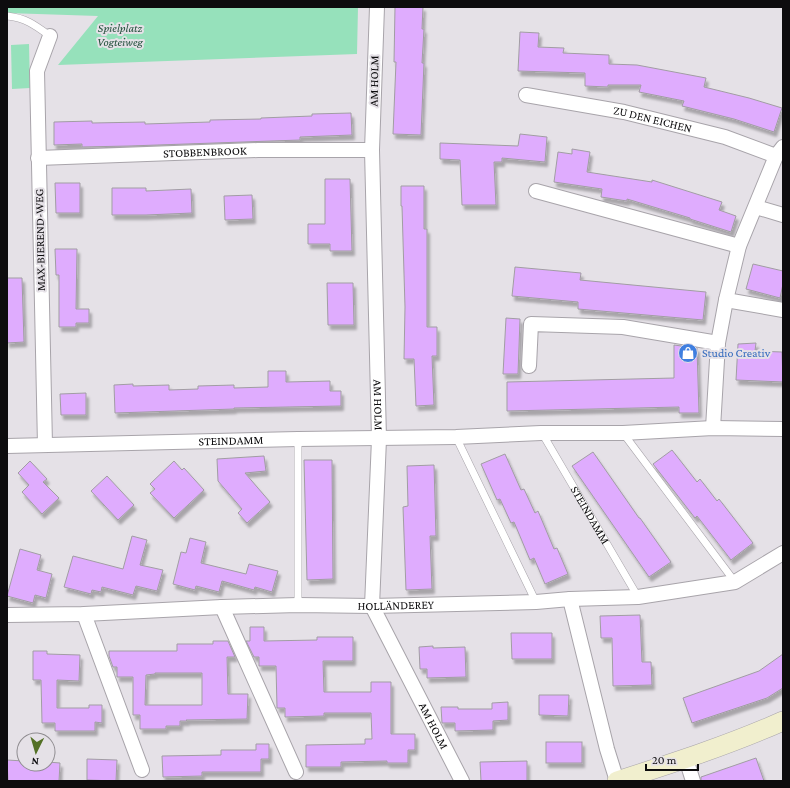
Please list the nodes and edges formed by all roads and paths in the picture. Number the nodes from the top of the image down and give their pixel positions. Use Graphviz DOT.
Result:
graph roads {
  1 [pos="376,7"];
  2 [pos="7,16"];
  3 [pos="50,36"];
  4 [pos="526,95"];
  5 [pos="372,150"];
  6 [pos="780,151"];
  7 [pos="38,158"];
  8 [pos="536,192"];
  9 [pos="756,207"];
  10 [pos="783,215"];
  11 [pos="739,246"];
  12 [pos="726,300"];
  13 [pos="783,310"];
  14 [pos="718,343"];
  15 [pos="529,366"];
  16 [pos="713,428"];
  17 [pos="783,429"];
  18 [pos="541,433"];
  19 [pos="623,433"];
  20 [pos="456,437"];
  21 [pos="298,439"];
  22 [pos="379,439"];
  23 [pos="44,445"];
  24 [pos="7,446"];
  25 [pos="783,553"];
  26 [pos="735,582"];
  27 [pos="638,597"];
  28 [pos="570,599"];
  29 [pos="536,602"];
  30 [pos="298,605"];
  31 [pos="372,606"];
  32 [pos="222,607"];
  33 [pos="84,614"];
  34 [pos="7,615"];
  35 [pos="783,721"];
  36 [pos="686,759"];
  37 [pos="142,770"];
  38 [pos="296,772"];
  39 [pos="462,781"];
  40 [pos="617,781"];
  41 [pos="693,781"];
  1 -- 5 [label="street, AM HOLM"];
  2 -- 3 [label="lane"];
  3 -- 7 [label="street, MAX-BIEREND-WEG"];
  4 -- 6 [label="street, ZU DEN EICHEN"];
  5 -- 7 [label="street, STOBBENBROOK"];
  5 -- 22 [label="street, AM HOLM"];
  6 -- 9 [label="street, ZU DEN EICHEN"];
  7 -- 23 [label="street, MAX-BIEREND-WEG"];
  8 -- 11 [label="street"];
  9 -- 10 [label="street"];
  9 -- 11 [label="street, ZU DEN EICHEN"];
  11 -- 12 [label="street, ZU DEN EICHEN"];
  12 -- 13 [label="street"];
  12 -- 14 [label="street, ZU DEN EICHEN"];
  14 -- 15 [label="street"];
  14 -- 16 [label="street, ZU DEN EICHEN"];
  16 -- 17 [label="street, STEINDAMM"];
  16 -- 19 [label="street, STEINDAMM"];
  18 -- 19 [label="street, STEINDAMM"];
  18 -- 20 [label="street, STEINDAMM"];
  18 -- 27 [label="lane, STEINDAMM"];
  19 -- 26 [label="lane"];
  20 -- 22 [label="street, STEINDAMM"];
  20 -- 29 [label="lane"];
  21 -- 22 [label="street, STEINDAMM"];
  21 -- 23 [label="street, STEINDAMM"];
  21 -- 30 [label="lane"];
  22 -- 31 [label="street, AM HOLM"];
  23 -- 24 [label="street, STEINDAMM"];
  25 -- 26 [label="street, HOLLÄNDEREY"];
  26 -- 27 [label="street, HOLLÄNDEREY"];
  27 -- 28 [label="street, HOLLÄNDEREY"];
  28 -- 29 [label="street, HOLLÄNDEREY"];
  28 -- 40 [label="street"];
  29 -- 31 [label="street, HOLLÄNDEREY"];
  30 -- 31 [label="street, HOLLÄNDEREY"];
  30 -- 32 [label="street, HOLLÄNDEREY"];
  31 -- 39 [label="street, AM HOLM"];
  32 -- 33 [label="street, HOLLÄNDEREY"];
  32 -- 38 [label="street"];
  33 -- 34 [label="street, HOLLÄNDEREY"];
  33 -- 37 [label="street"];
  35 -- 36 [label="street"];
  36 -- 40 [label="street"];
  36 -- 41 [label="street"];
}
